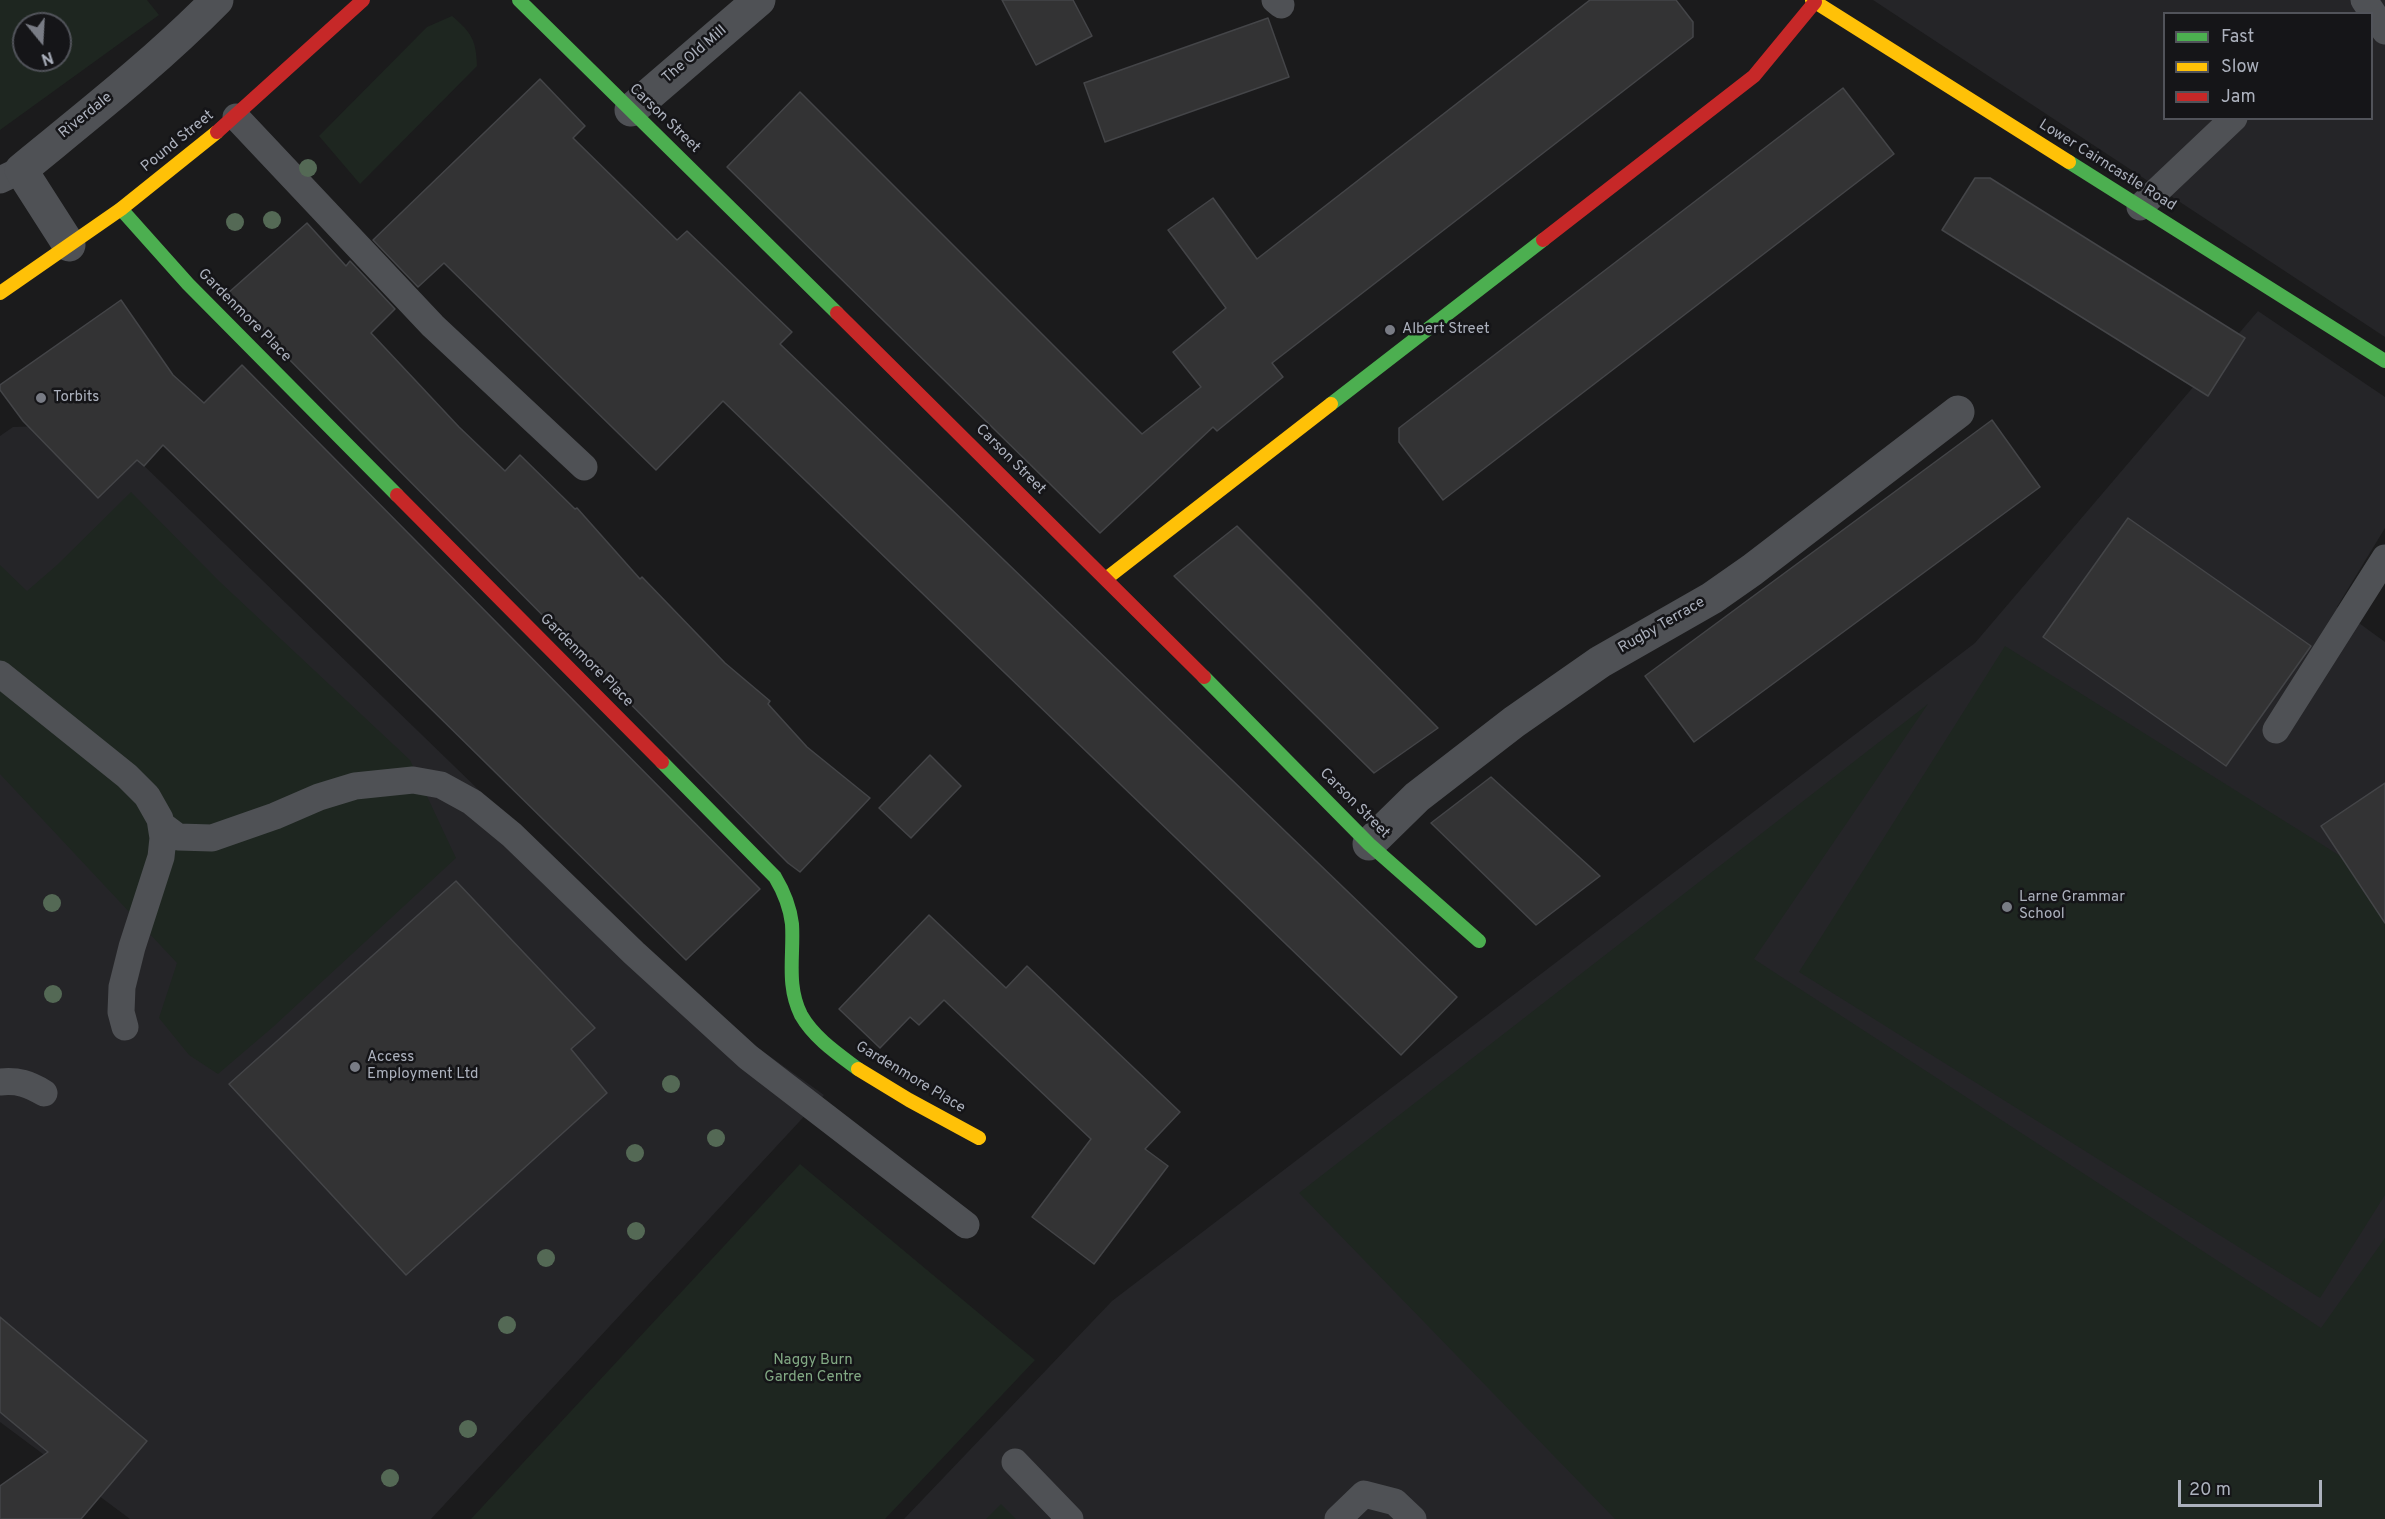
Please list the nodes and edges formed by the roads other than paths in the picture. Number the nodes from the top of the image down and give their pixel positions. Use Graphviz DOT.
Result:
graph roads {
  1 [pos="217,0"];
  2 [pos="363,0"];
  3 [pos="519,0"];
  4 [pos="759,0"];
  5 [pos="2362,0"];
  6 [pos="1813,1"];
  7 [pos="2349,12"];
  8 [pos="2373,15"];
  9 [pos="2385,32"];
  10 [pos="631,110"];
  11 [pos="236,117"];
  12 [pos="2232,120"];
  13 [pos="10,175"];
  14 [pos="2140,207"];
  15 [pos="121,209"];
  16 [pos="69,245"];
  17 [pos="0,293"];
  18 [pos="2385,361"];
  19 [pos="1958,412"];
  20 [pos="584,467"];
  21 [pos="2385,558"];
  22 [pos="1107,578"];
  23 [pos="0,674"];
  24 [pos="2276,730"];
  25 [pos="162,825"];
  26 [pos="1369,844"];
  27 [pos="1479,941"];
  28 [pos="125,1027"];
  29 [pos="0,1082"];
  30 [pos="44,1093"];
  31 [pos="979,1138"];
  32 [pos="966,1225"];
  33 [pos="1015,1462"];
  34 [pos="1070,1519"];
  35 [pos="1338,1519"];
  36 [pos="1413,1519"];
  1 -- 13 [label="street, Riverdale"];
  2 -- 11 [label="street, Pound Street"];
  3 -- 10 [label="street, Carson Street"];
  4 -- 10 [label="street, The Old Mill"];
  5 -- 7 [label="lane"];
  6 -- 14 [label="street, Lower Cairncastle Road"];
  6 -- 22 [label="street"];
  8 -- 9 [label="lane"];
  10 -- 22 [label="street, Carson Street"];
  11 -- 15 [label="street, Pound Street"];
  11 -- 20 [label="lane"];
  12 -- 14 [label="lane"];
  13 -- 16 [label="street, Riverdale"];
  14 -- 18 [label="street, Lower Cairncastle Road"];
  15 -- 16 [label="street, Pound Street"];
  15 -- 31 [label="street, Gardenmore Place"];
  16 -- 17 [label="street, Pound Street"];
  19 -- 26 [label="street, Rugby Terrace"];
  21 -- 24 [label="lane"];
  22 -- 26 [label="street, Carson Street"];
  23 -- 25 [label="lane"];
  25 -- 28 [label="lane"];
  25 -- 32 [label="lane"];
  26 -- 27 [label="street, Carson Street"];
  29 -- 30 [label="lane"];
  33 -- 34 [label="lane"];
  35 -- 36 [label="lane"];
}
